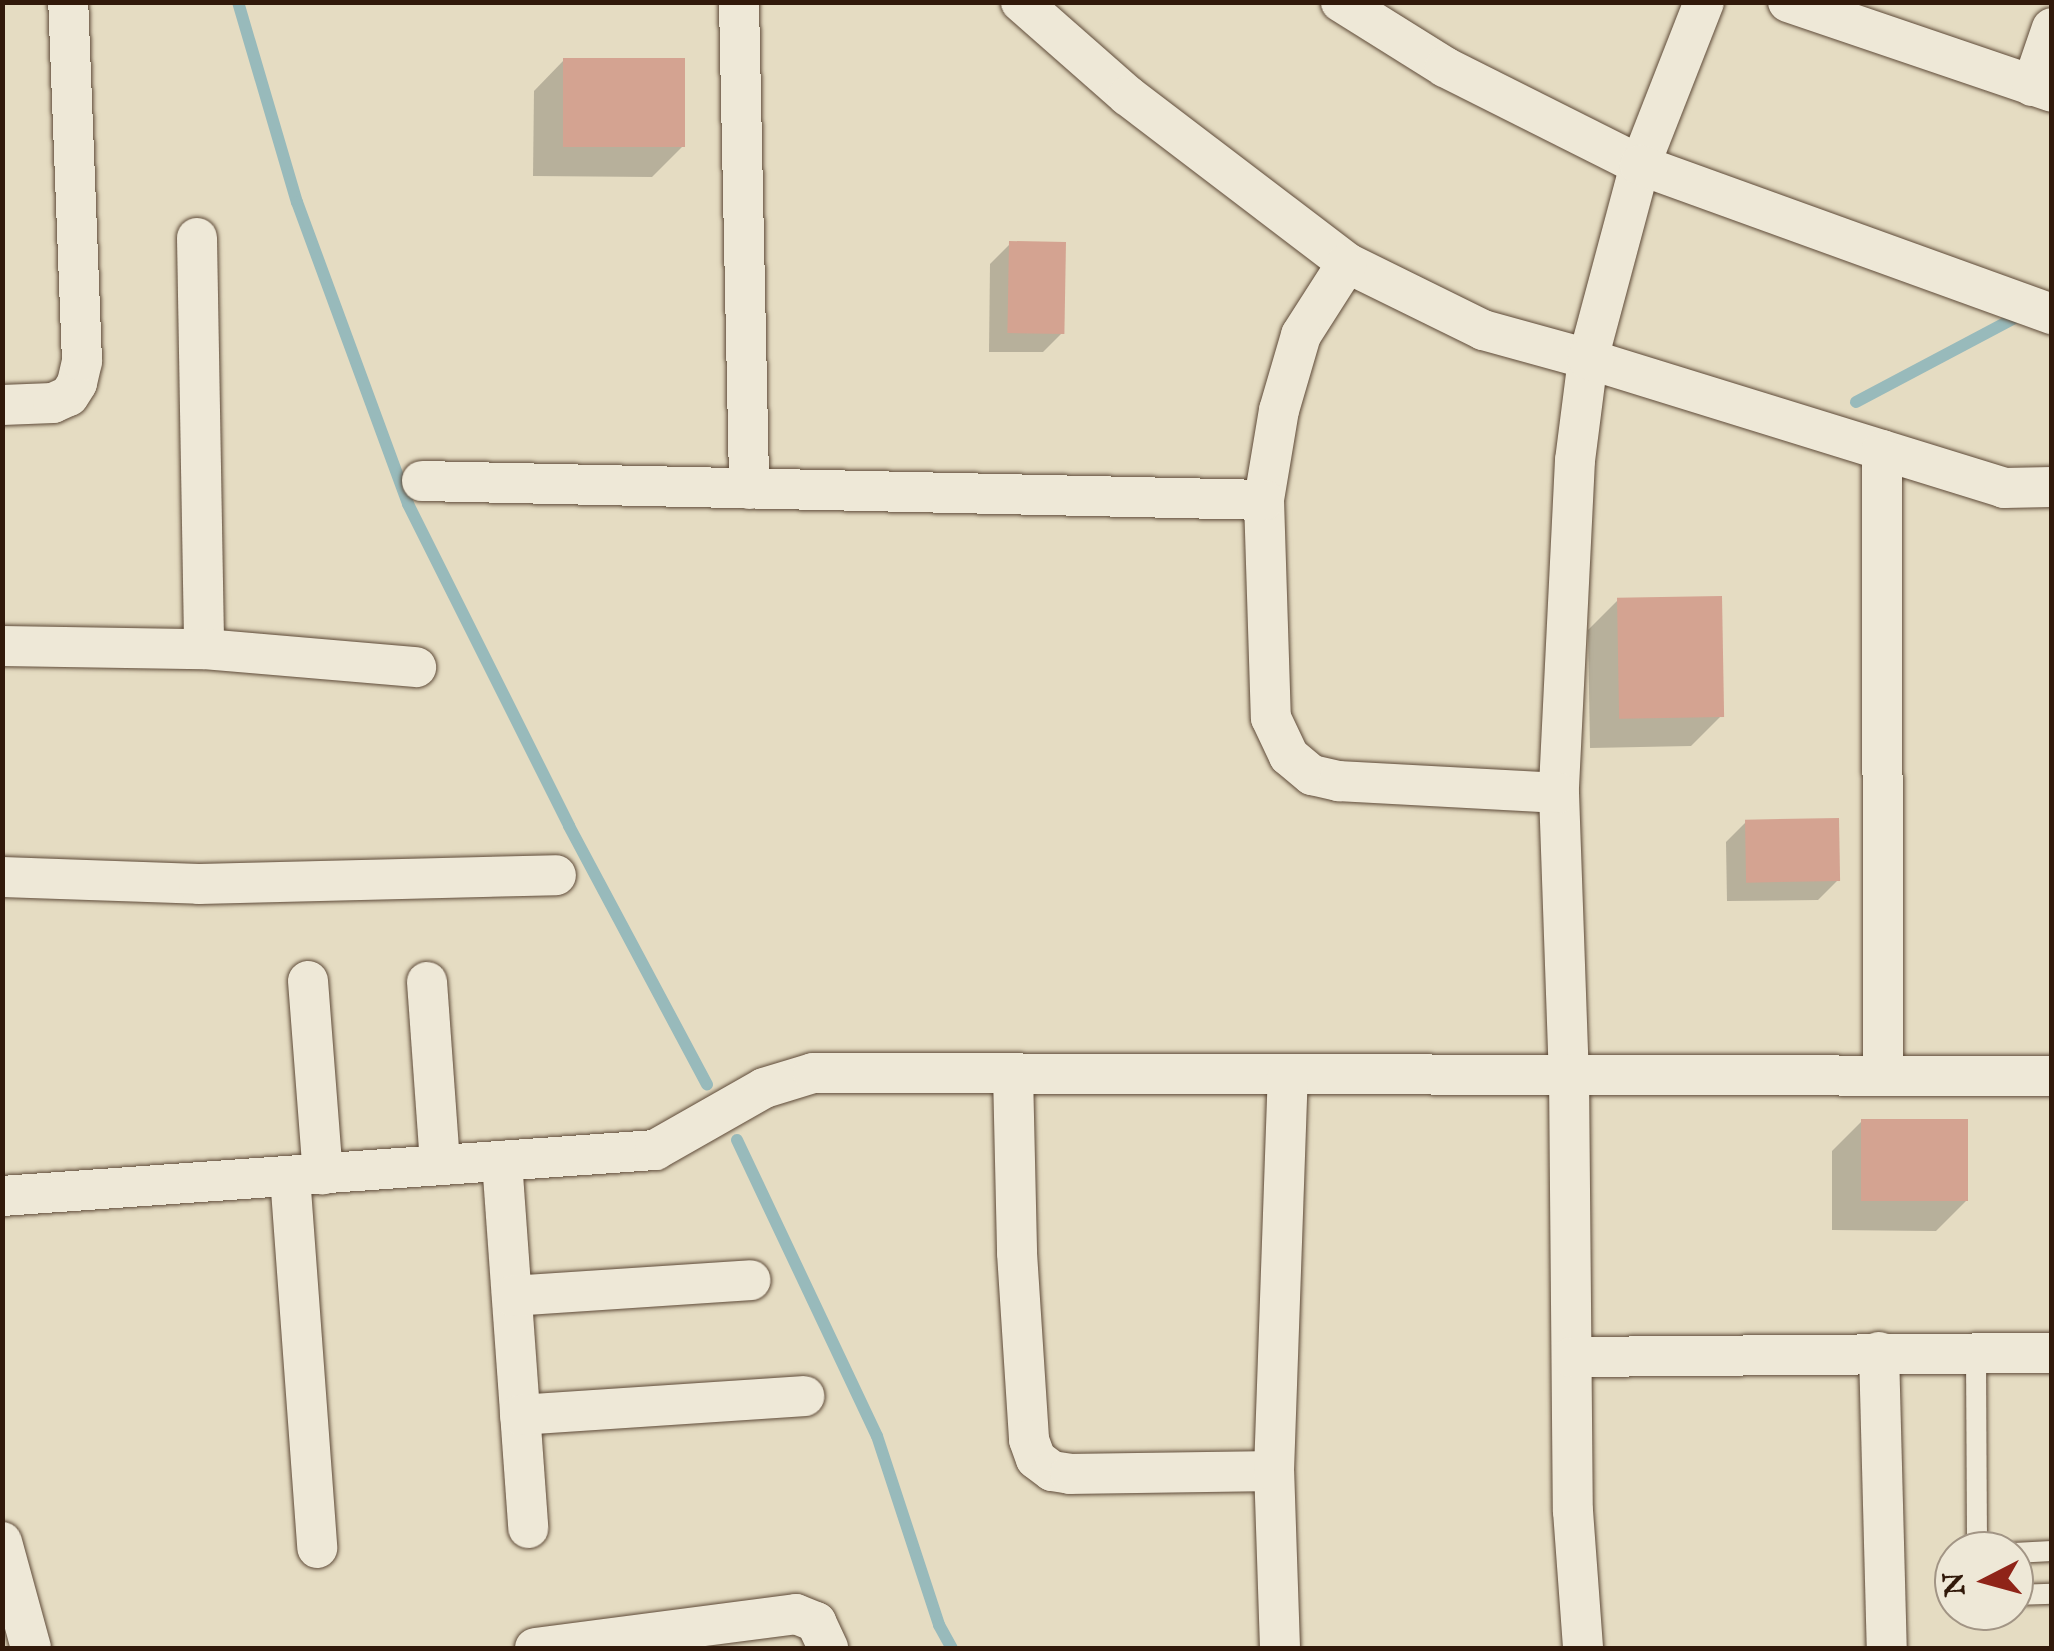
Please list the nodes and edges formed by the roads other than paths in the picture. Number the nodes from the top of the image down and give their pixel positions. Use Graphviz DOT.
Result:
graph roads {
  1 [pos="68,2"];
  2 [pos="739,2"];
  3 [pos="1021,2"];
  4 [pos="1341,2"];
  5 [pos="1704,2"];
  6 [pos="1788,2"];
  7 [pos="2052,28"];
  8 [pos="2042,89"];
  9 [pos="1640,165"];
  10 [pos="197,238"];
  11 [pos="1346,263"];
  12 [pos="2052,314"];
  13 [pos="1588,359"];
  14 [pos="2,404"];
  15 [pos="1882,450"];
  16 [pos="422,481"];
  17 [pos="2052,487"];
  18 [pos="749,489"];
  19 [pos="1264,500"];
  20 [pos="2,646"];
  21 [pos="204,649"];
  22 [pos="416,667"];
  23 [pos="1558,793"];
  24 [pos="556,875"];
  25 [pos="2,877"];
  26 [pos="308,981"];
  27 [pos="427,982"];
  28 [pos="1012,1073"];
  29 [pos="1288,1074"];
  30 [pos="1569,1074"];
  31 [pos="1883,1076"];
  32 [pos="2052,1076"];
  33 [pos="502,1161"];
  34 [pos="440,1165"];
  35 [pos="307,1175"];
  36 [pos="2,1196"];
  37 [pos="750,1280"];
  38 [pos="512,1296"];
  39 [pos="1879,1352"];
  40 [pos="1976,1353"];
  41 [pos="2052,1353"];
  42 [pos="1572,1357"];
  43 [pos="804,1396"];
  44 [pos="520,1415"];
  45 [pos="1274,1471"];
  46 [pos="528,1528"];
  47 [pos="1978,1531"];
  48 [pos="2,1542"];
  49 [pos="317,1548"];
  50 [pos="31,1648"];
  51 [pos="535,1648"];
  52 [pos="828,1648"];
  53 [pos="1280,1648"];
  54 [pos="1583,1648"];
  55 [pos="1886,1648"];
  1 -- 14 [label="street"];
  2 -- 18 [label="street"];
  3 -- 11 [label="street"];
  4 -- 9 [label="street"];
  5 -- 9 [label="street"];
  6 -- 8 [label="street"];
  7 -- 8 [label="street"];
  9 -- 12 [label="street"];
  9 -- 13 [label="street"];
  10 -- 21 [label="street"];
  11 -- 13 [label="street"];
  11 -- 19 [label="street"];
  13 -- 15 [label="street"];
  13 -- 23 [label="street"];
  15 -- 17 [label="street"];
  15 -- 31 [label="street"];
  16 -- 18 [label="street"];
  18 -- 19 [label="street"];
  19 -- 23 [label="street"];
  20 -- 21 [label="street"];
  21 -- 22 [label="street"];
  23 -- 30 [label="street"];
  24 -- 25 [label="street"];
  26 -- 35 [label="street"];
  27 -- 34 [label="street"];
  28 -- 29 [label="street"];
  28 -- 33 [label="street"];
  28 -- 45 [label="street"];
  29 -- 30 [label="street"];
  29 -- 45 [label="street"];
  30 -- 31 [label="street"];
  30 -- 42 [label="street"];
  31 -- 32 [label="street"];
  33 -- 34 [label="street"];
  33 -- 38 [label="street"];
  34 -- 35 [label="street"];
  35 -- 36 [label="street"];
  35 -- 49 [label="street"];
  37 -- 38 [label="street"];
  38 -- 44 [label="street"];
  39 -- 40 [label="street"];
  39 -- 42 [label="street"];
  39 -- 55 [label="street"];
  40 -- 41 [label="street"];
  40 -- 47 [label="lane"];
  42 -- 54 [label="street"];
  43 -- 44 [label="street"];
  44 -- 46 [label="street"];
  45 -- 53 [label="street"];
  48 -- 50 [label="street"];
  51 -- 52 [label="street"];
}
